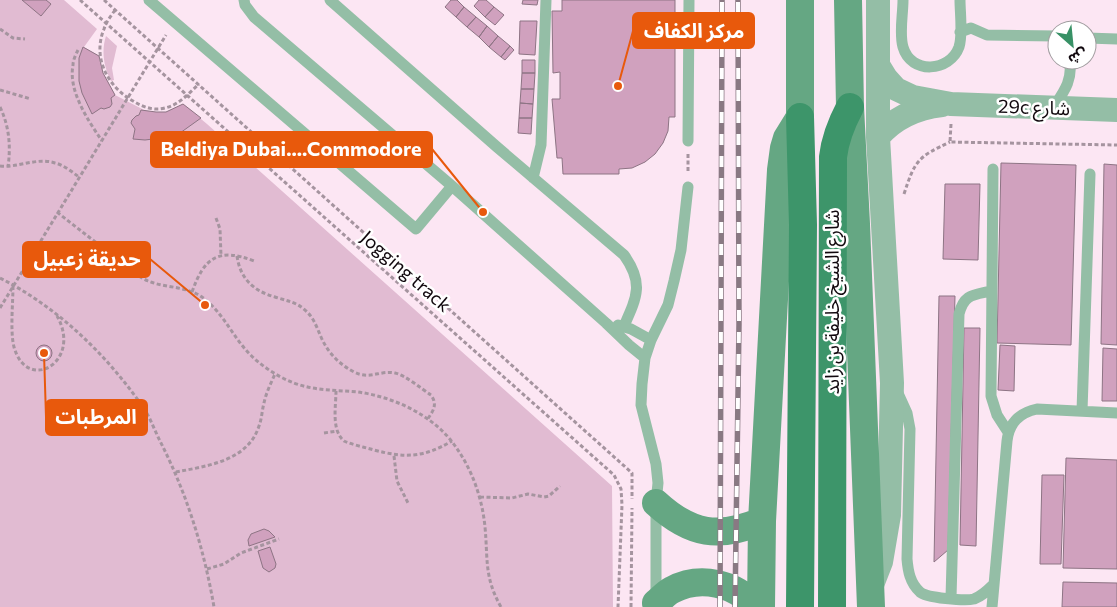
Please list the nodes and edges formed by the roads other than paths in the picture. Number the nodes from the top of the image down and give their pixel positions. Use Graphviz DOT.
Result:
graph roads {
  1 [pos="149,0"];
  2 [pos="244,0"];
  3 [pos="330,0"];
  4 [pos="546,0"];
  5 [pos="689,0"];
  6 [pos="800,0"];
  7 [pos="848,0"];
  8 [pos="878,0"];
  9 [pos="903,0"];
  10 [pos="960,0"];
  11 [pos="960,32"];
  12 [pos="1047,36"];
  13 [pos="1097,38"];
  14 [pos="1117,39"];
  15 [pos="878,65"];
  16 [pos="1070,70"];
  17 [pos="952,104"];
  18 [pos="850,107"];
  19 [pos="1053,108"];
  20 [pos="1117,110"];
  21 [pos="800,117"];
  22 [pos="878,137"];
  23 [pos="688,141"];
  24 [pos="993,169"];
  25 [pos="1090,174"];
  26 [pos="532,178"];
  27 [pos="452,186"];
  28 [pos="688,187"];
  29 [pos="991,291"];
  30 [pos="606,322"];
  31 [pos="624,326"];
  32 [pos="652,340"];
  33 [pos="645,358"];
  34 [pos="892,383"];
  35 [pos="1082,411"];
  36 [pos="1117,412"];
  37 [pos="1008,432"];
  38 [pos="656,503"];
  39 [pos="762,521"];
  40 [pos="992,585"];
  41 [pos="871,597"];
  42 [pos="951,598"];
  43 [pos="648,606"];
  44 [pos="755,607"];
  45 [pos="761,607"];
  46 [pos="800,607"];
  47 [pos="832,607"];
  48 [pos="992,607"];
  1 -- 27 [label="lane"];
  2 -- 27 [label="lane"];
  3 -- 26 [label="lane"];
  4 -- 26 [label="lane"];
  5 -- 23 [label="lane"];
  6 -- 21 [label="main road, شارع الشيخ خليفة بن زايد"];
  7 -- 18 [label="main road, شارع الشيخ خليفة بن زايد"];
  8 -- 15 [label="street"];
  9 -- 11 [label="lane"];
  10 -- 11 [label="lane"];
  11 -- 12 [label="lane"];
  13 -- 14 [label="lane"];
  15 -- 17 [label="street, 29c شارع"];
  15 -- 22 [label="street"];
  16 -- 19 [label="lane"];
  17 -- 19 [label="street, 29c شارع"];
  17 -- 22 [label="street, 29c شارع"];
  18 -- 41 [label="main road"];
  18 -- 47 [label="main road, شارع الشيخ خليفة بن زايد"];
  19 -- 20 [label="street, 29c شارع"];
  21 -- 39 [label="main road"];
  21 -- 46 [label="main road, شارع الشيخ خليفة بن زايد"];
  22 -- 34 [label="street"];
  24 -- 29 [label="lane"];
  25 -- 35 [label="lane"];
  26 -- 31 [label="lane"];
  27 -- 30 [label="lane"];
  28 -- 32 [label="lane"];
  29 -- 37 [label="lane"];
  29 -- 42 [label="lane"];
  30 -- 31 [label="lane"];
  30 -- 33 [label="lane"];
  31 -- 32 [label="lane"];
  32 -- 33 [label="lane"];
  33 -- 38 [label="lane"];
  34 -- 41 [label="street"];
  34 -- 42 [label="lane"];
  35 -- 36 [label="lane"];
  35 -- 37 [label="lane"];
  37 -- 40 [label="lane"];
  38 -- 39 [label="main road"];
  38 -- 43 [label="lane"];
  39 -- 45 [label="main road"];
  40 -- 42 [label="lane"];
  40 -- 48 [label="lane"];
  43 -- 44 [label="main road"];
}
